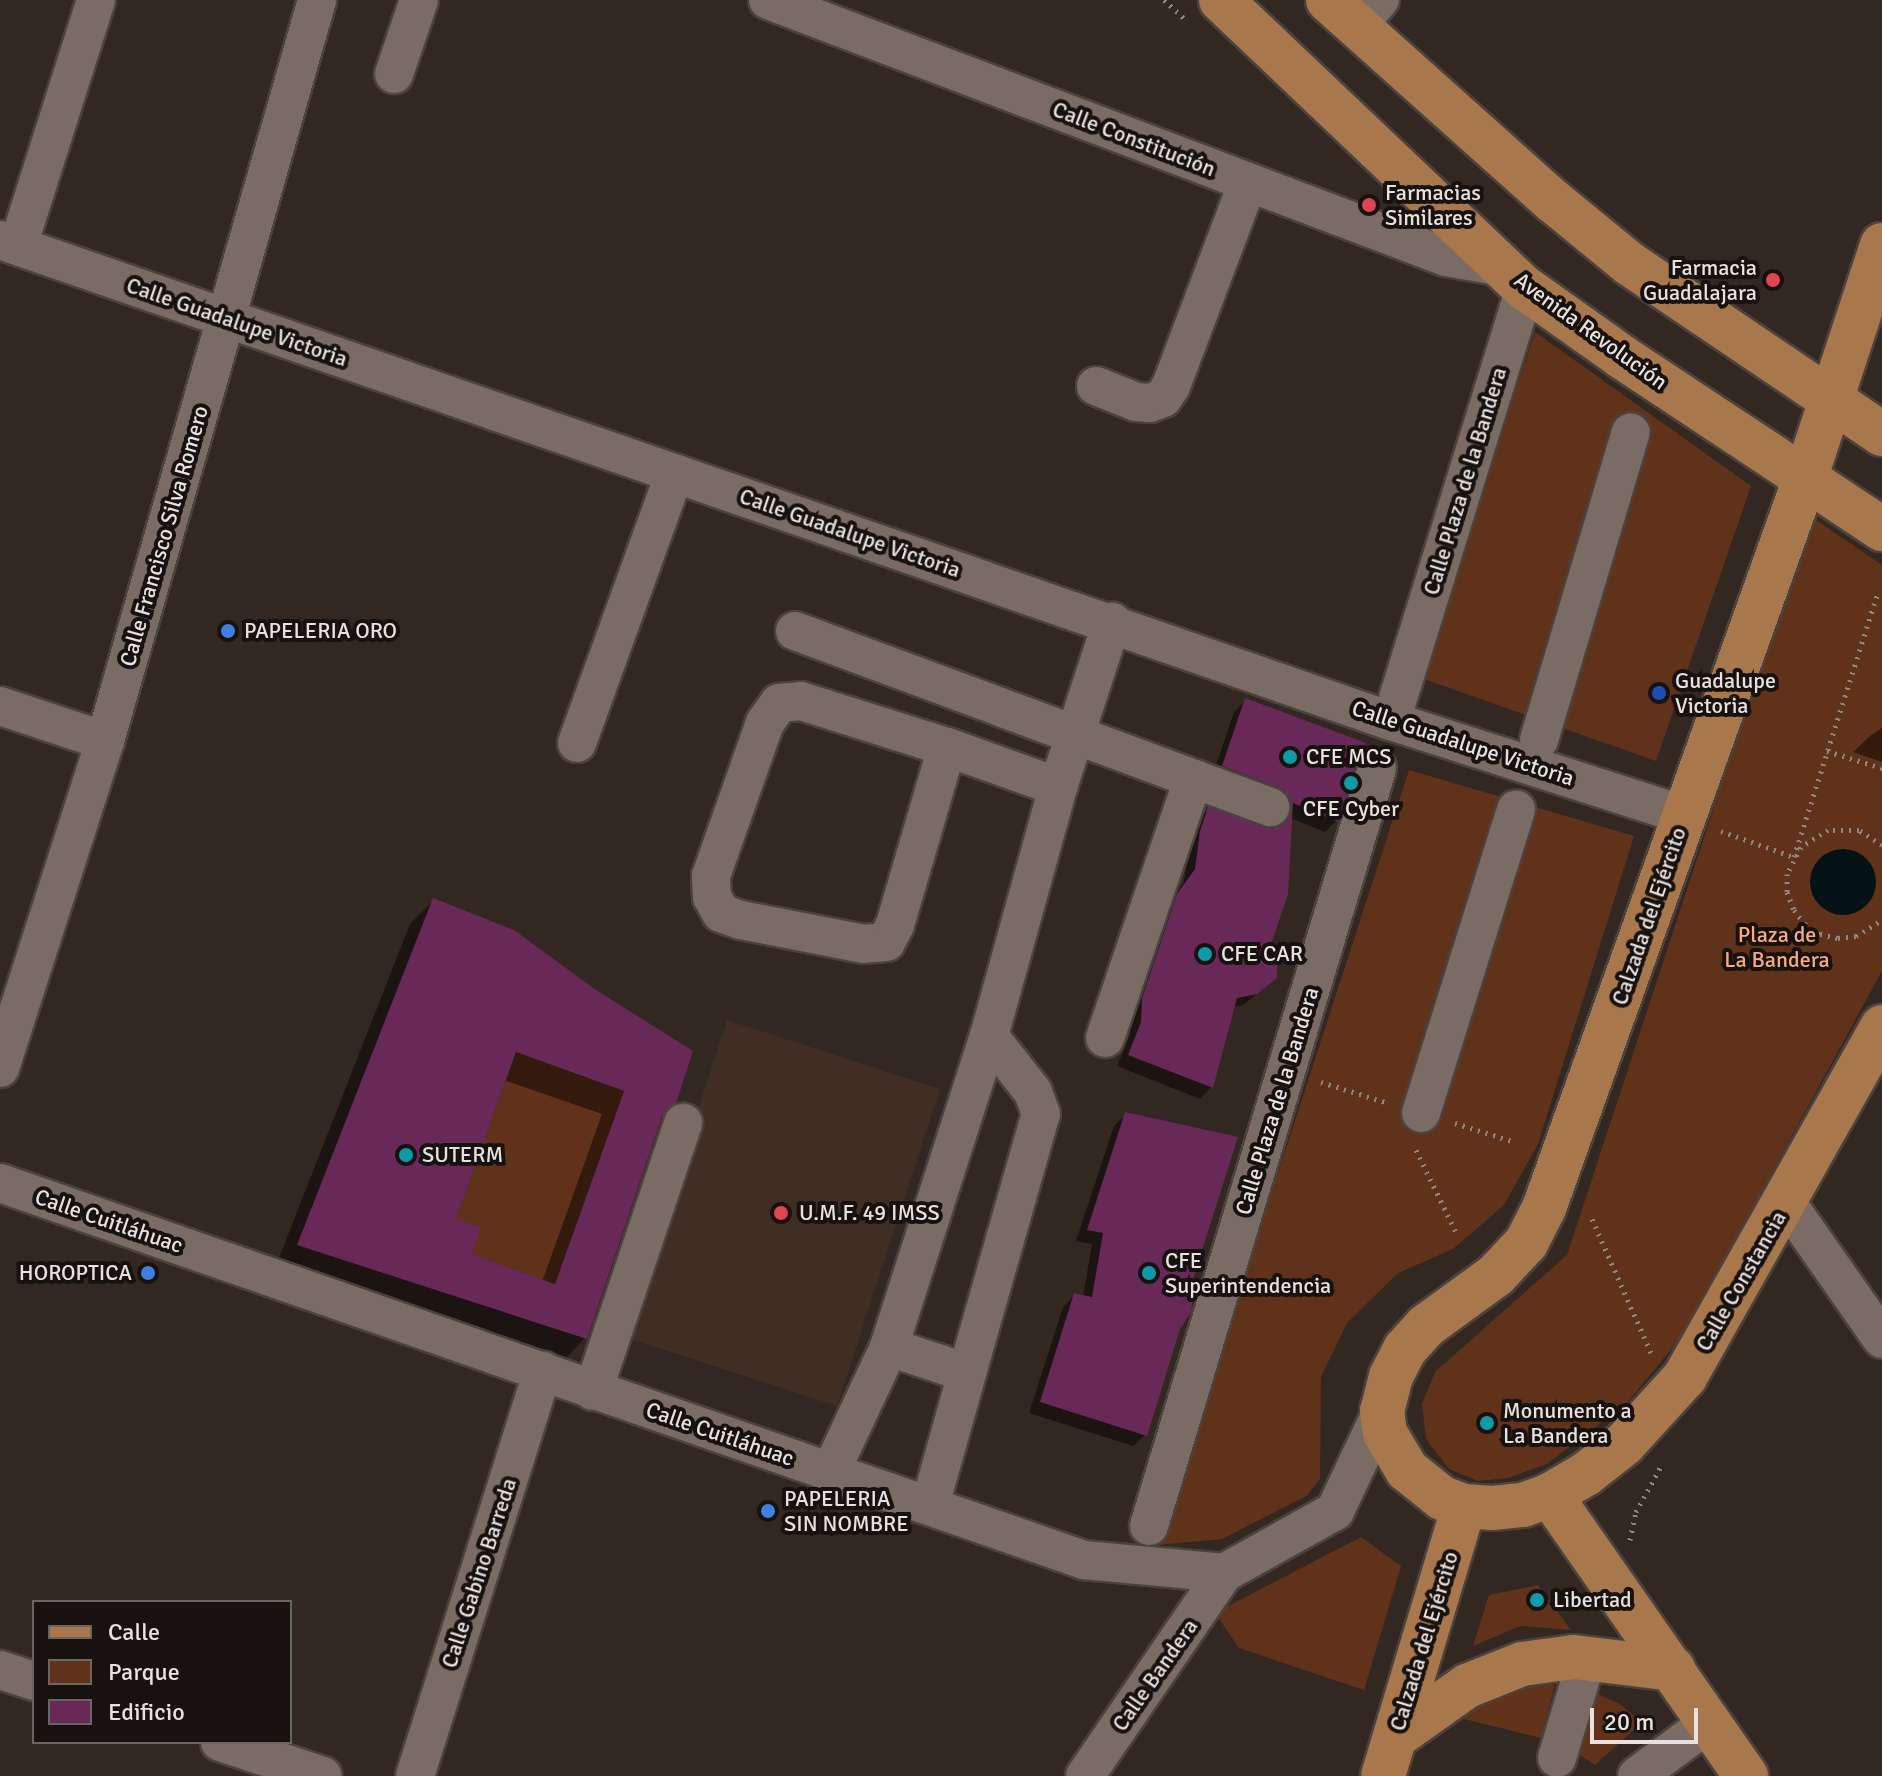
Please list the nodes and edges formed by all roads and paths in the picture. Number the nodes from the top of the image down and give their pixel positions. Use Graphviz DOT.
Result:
graph roads {
  1 [pos="96,0"];
  2 [pos="317,0"];
  3 [pos="419,0"];
  4 [pos="768,0"];
  5 [pos="1221,0"];
  6 [pos="1355,9"];
  7 [pos="394,74"];
  8 [pos="1248,182"];
  9 [pos="9,243"];
  10 [pos="1882,245"];
  11 [pos="1514,277"];
  12 [pos="225,319"];
  13 [pos="1096,386"];
  14 [pos="1831,400"];
  15 [pos="1631,432"];
  16 [pos="1882,434"];
  17 [pos="675,473"];
  18 [pos="1806,476"];
  19 [pos="1882,529"];
  20 [pos="1878,592"];
  21 [pos="1112,622"];
  22 [pos="795,631"];
  23 [pos="0,706"];
  24 [pos="1391,721"];
  25 [pos="1075,735"];
  26 [pos="1539,740"];
  27 [pos="105,741"];
  28 [pos="577,743"];
  29 [pos="947,747"];
  30 [pos="1827,751"];
  31 [pos="1882,768"];
  32 [pos="1377,769"];
  33 [pos="1193,779"];
  34 [pos="1058,787"];
  35 [pos="1270,807"];
  36 [pos="1516,810"];
  37 [pos="1702,823"];
  38 [pos="1882,845"];
  39 [pos="1794,857"];
  40 [pos="1882,920"];
  41 [pos="1882,1027"];
  42 [pos="989,1036"];
  43 [pos="1105,1038"];
  44 [pos="0,1068"];
  45 [pos="683,1123"];
  46 [pos="1418,1130"];
  47 [pos="0,1183"];
  48 [pos="1786,1202"];
  49 [pos="1592,1219"];
  50 [pos="1456,1232"];
  51 [pos="1882,1339"];
  52 [pos="889,1347"];
  53 [pos="1657,1367"];
  54 [pos="543,1371"];
  55 [pos="967,1373"];
  56 [pos="593,1391"];
  57 [pos="1382,1411"];
  58 [pos="1664,1460"];
  59 [pos="831,1471"];
  60 [pos="1550,1495"];
  61 [pos="930,1505"];
  62 [pos="1464,1506"];
  63 [pos="1149,1526"];
  64 [pos="1629,1542"];
  65 [pos="1224,1573"];
  66 [pos="1587,1658"];
  67 [pos="1673,1669"];
  68 [pos="0,1670"];
  69 [pos="32,1680"];
  70 [pos="1710,1722"];
  71 [pos="226,1744"];
  72 [pos="1389,1756"];
  73 [pos="1557,1758"];
  74 [pos="323,1776"];
  75 [pos="415,1776"];
  76 [pos="1085,1776"];
  77 [pos="1637,1776"];
  78 [pos="1746,1776"];
  1 -- 9 [label="street, Calle Guadalupe Victoria"];
  2 -- 12 [label="street, Calle Francisco Silva Romero"];
  3 -- 7 [label="street"];
  4 -- 8 [label="street, Calle Constitución"];
  5 -- 11 [label="main road, Avenida Revolución"];
  6 -- 14 [label="main road"];
  8 -- 11 [label="street, Calle Constitución"];
  8 -- 13 [label="street"];
  9 -- 12 [label="street, Calle Guadalupe Victoria"];
  10 -- 14 [label="main road, Calzada del Ejército"];
  11 -- 18 [label="main road, Avenida Revolución"];
  11 -- 24 [label="street, Calle Plaza de la Bandera"];
  12 -- 17 [label="street, Calle Guadalupe Victoria"];
  12 -- 27 [label="street, Calle Francisco Silva Romero"];
  14 -- 16 [label="main road"];
  14 -- 18 [label="main road, Calzada del Ejército"];
  15 -- 26 [label="street"];
  17 -- 21 [label="street, Calle Guadalupe Victoria"];
  17 -- 28 [label="street"];
  18 -- 19 [label="main road, Avenida Revolución"];
  18 -- 37 [label="main road, Calzada del Ejército"];
  20 -- 30 [label="path"];
  21 -- 24 [label="street, Calle Guadalupe Victoria"];
  21 -- 25 [label="street"];
  22 -- 25 [label="street"];
  23 -- 27 [label="street"];
  24 -- 37 [label="street, Calle Guadalupe Victoria"];
  25 -- 33 [label="street"];
  25 -- 34 [label="street"];
  27 -- 44 [label="street, Calle Francisco Silva Romero"];
  29 -- 29 [label="street"];
  29 -- 34 [label="street"];
  30 -- 31 [label="path"];
  30 -- 39 [label="path"];
  32 -- 63 [label="street, Calle Plaza de la Bandera"];
  33 -- 35 [label="street"];
  33 -- 43 [label="street"];
  34 -- 42 [label="street"];
  36 -- 46 [label="street"];
  37 -- 39 [label="path"];
  37 -- 57 [label="main road, Calzada del Ejército"];
  38 -- 39 [label="path"];
  39 -- 40 [label="path"];
  41 -- 48 [label="main road, Calle Constancia"];
  42 -- 52 [label="street"];
  42 -- 55 [label="street"];
  45 -- 56 [label="street"];
  46 -- 50 [label="path"];
  47 -- 54 [label="street, Calle Cuitláhuac"];
  48 -- 51 [label="street"];
  48 -- 60 [label="main road, Calle Constancia"];
  49 -- 53 [label="path"];
  52 -- 55 [label="street"];
  52 -- 59 [label="street"];
  54 -- 56 [label="street, Calle Cuitláhuac"];
  54 -- 75 [label="street, Calle Gabino Barreda"];
  55 -- 61 [label="street"];
  56 -- 59 [label="street, Calle Cuitláhuac"];
  57 -- 62 [label="main road"];
  57 -- 65 [label="street"];
  58 -- 64 [label="path"];
  59 -- 61 [label="street, Calle Cuitláhuac"];
  60 -- 62 [label="main road"];
  60 -- 67 [label="main road"];
  61 -- 65 [label="street, Calle Cuitláhuac"];
  62 -- 72 [label="main road, Calzada del Ejército"];
  65 -- 76 [label="street, Calle Bandera"];
  66 -- 67 [label="main road"];
  66 -- 72 [label="main road"];
  66 -- 73 [label="street"];
  67 -- 70 [label="main road"];
  68 -- 69 [label="street"];
  70 -- 77 [label="street"];
  70 -- 78 [label="main road"];
  71 -- 74 [label="street"];
}
